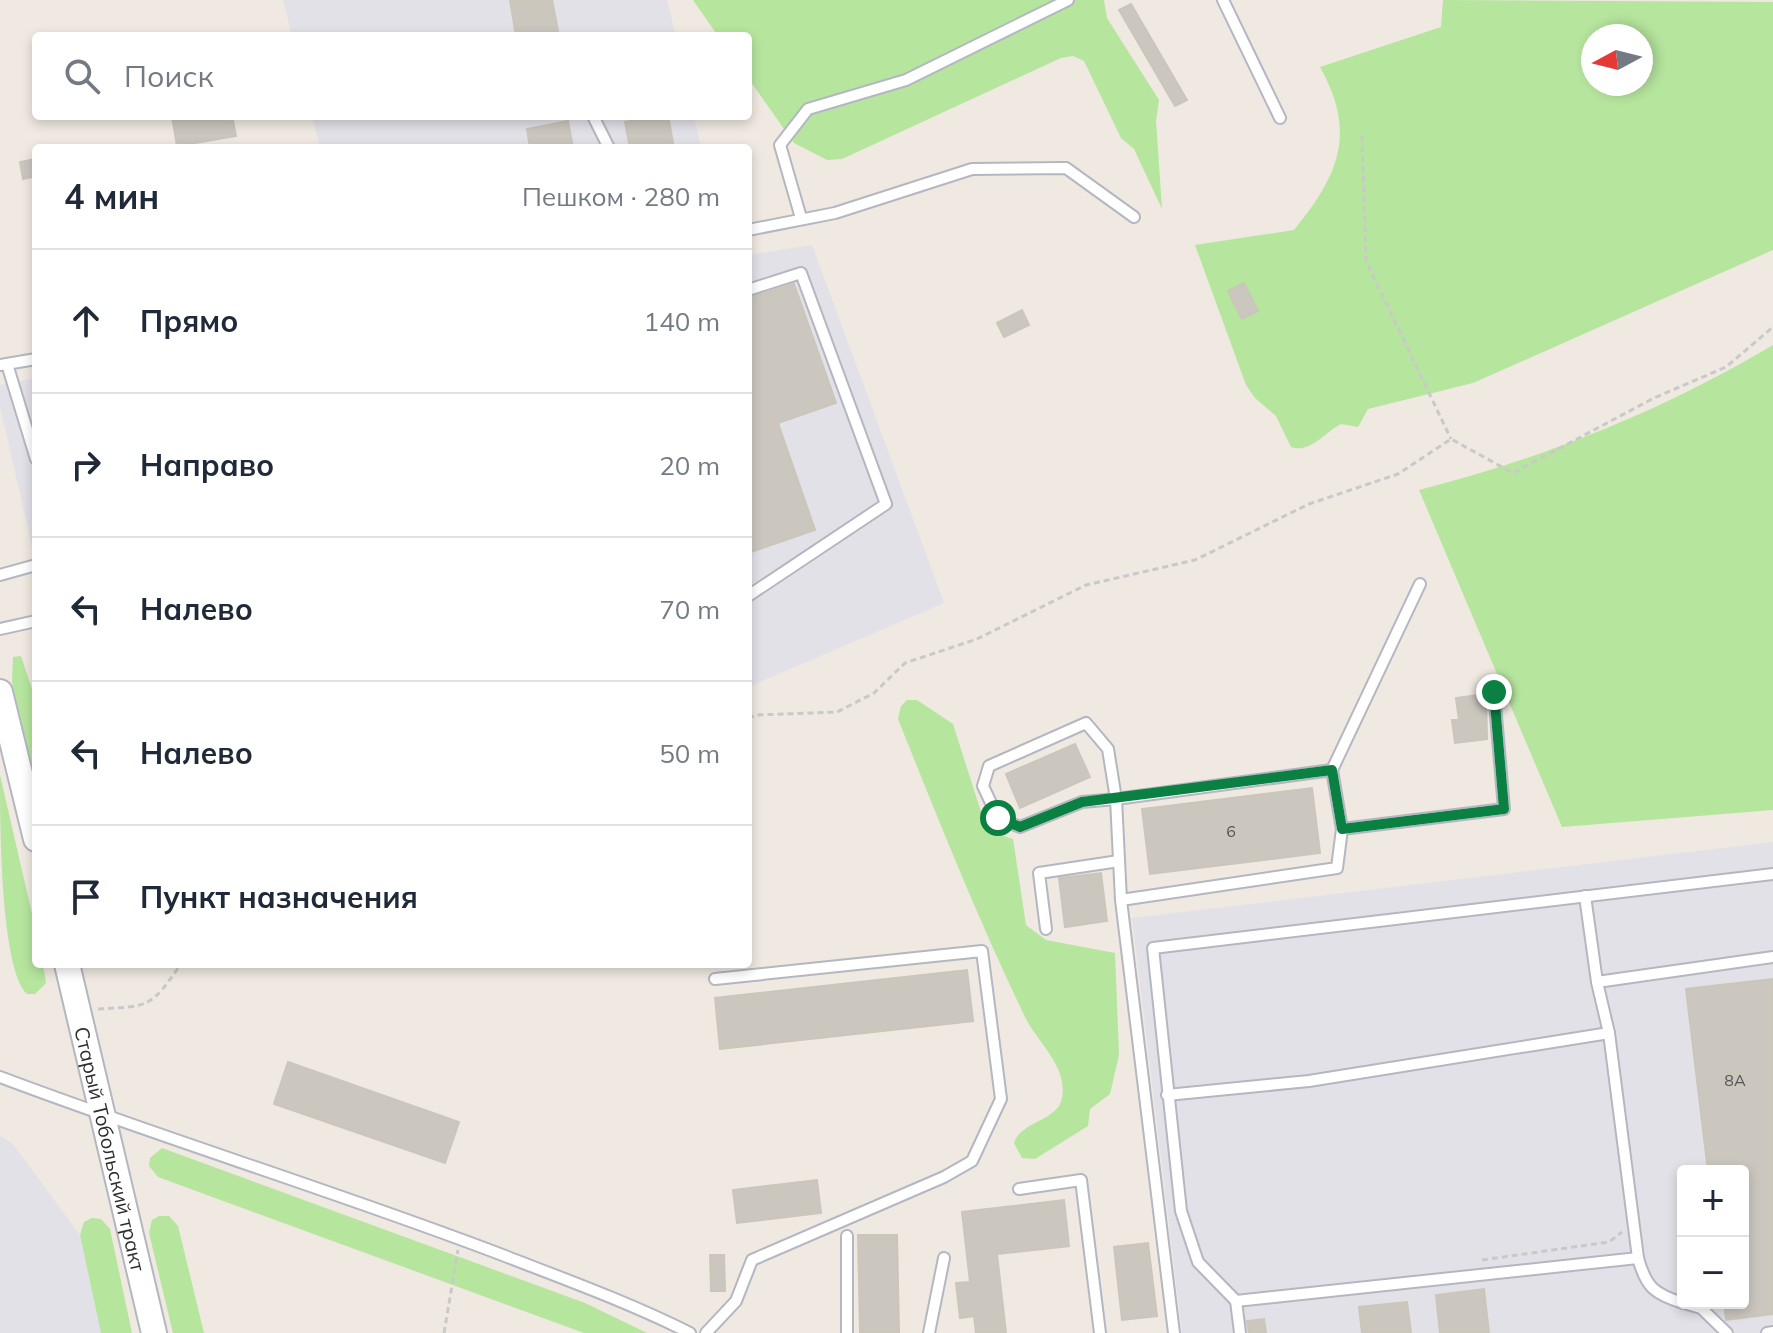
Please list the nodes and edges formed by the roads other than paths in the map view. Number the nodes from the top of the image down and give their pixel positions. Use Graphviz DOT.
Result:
graph roads {
  1 [pos="1068,0"];
  2 [pos="1223,0"];
  3 [pos="1280,118"];
  4 [pos="595,120"];
  5 [pos="607,144"];
  6 [pos="1134,217"];
  7 [pos="801,218"];
  8 [pos="752,229"];
  9 [pos="752,289"];
  10 [pos="32,360"];
  11 [pos="4,365"];
  12 [pos="32,447"];
  13 [pos="32,566"];
  14 [pos="0,575"];
  15 [pos="1420,584"];
  16 [pos="752,593"];
  17 [pos="32,622"];
  18 [pos="0,629"];
  19 [pos="0,692"];
  20 [pos="1494,692"];
  21 [pos="28,770"];
  22 [pos="1332,770"];
  23 [pos="1116,799"];
  24 [pos="32,804"];
  25 [pos="1342,829"];
  26 [pos="1119,861"];
  27 [pos="1773,874"];
  28 [pos="1585,896"];
  29 [pos="1121,900"];
  30 [pos="1046,929"];
  31 [pos="1773,957"];
  32 [pos="68,968"];
  33 [pos="715,979"];
  34 [pos="1597,982"];
  35 [pos="1609,1033"];
  36 [pos="0,1077"];
  37 [pos="1167,1095"];
  38 [pos="104,1116"];
  39 [pos="1019,1189"];
  40 [pos="847,1236"];
  41 [pos="944,1258"];
  42 [pos="1638,1258"];
  43 [pos="1236,1301"];
  44 [pos="1677,1301"];
  45 [pos="1702,1309"];
  46 [pos="1773,1332"];
  47 [pos="154,1333"];
  48 [pos="690,1333"];
  49 [pos="706,1333"];
  50 [pos="847,1333"];
  51 [pos="929,1333"];
  52 [pos="1100,1333"];
  53 [pos="1174,1333"];
  54 [pos="1240,1333"];
  55 [pos="1727,1333"];
  56 [pos="1767,1333"];
  1 -- 7 [label="lane"];
  2 -- 3 [label="lane"];
  4 -- 5 [label="lane"];
  6 -- 7 [label="lane"];
  7 -- 8 [label="lane"];
  9 -- 16 [label="lane"];
  10 -- 11 [label="lane"];
  11 -- 12 [label="lane"];
  13 -- 14 [label="lane"];
  15 -- 22 [label="lane"];
  17 -- 18 [label="lane"];
  19 -- 21 [label="street"];
  20 -- 25 [label="lane"];
  21 -- 24 [label="street"];
  22 -- 23 [label="lane"];
  22 -- 25 [label="lane"];
  23 -- 23 [label="lane"];
  23 -- 26 [label="lane"];
  25 -- 29 [label="lane"];
  26 -- 29 [label="lane"];
  26 -- 30 [label="lane"];
  27 -- 28 [label="lane"];
  28 -- 34 [label="lane"];
  28 -- 37 [label="lane"];
  29 -- 53 [label="lane"];
  31 -- 34 [label="lane"];
  32 -- 38 [label="street, Старый Тобольский тракт"];
  33 -- 49 [label="lane"];
  34 -- 35 [label="lane"];
  35 -- 37 [label="lane"];
  35 -- 42 [label="lane"];
  36 -- 38 [label="lane"];
  37 -- 43 [label="lane"];
  38 -- 47 [label="street, Старый Тобольский тракт"];
  38 -- 48 [label="lane"];
  39 -- 52 [label="lane"];
  40 -- 50 [label="lane"];
  41 -- 51 [label="lane"];
  42 -- 43 [label="lane"];
  42 -- 44 [label="lane"];
  43 -- 54 [label="lane"];
  45 -- 55 [label="lane"];
  46 -- 56 [label="lane"];
}
